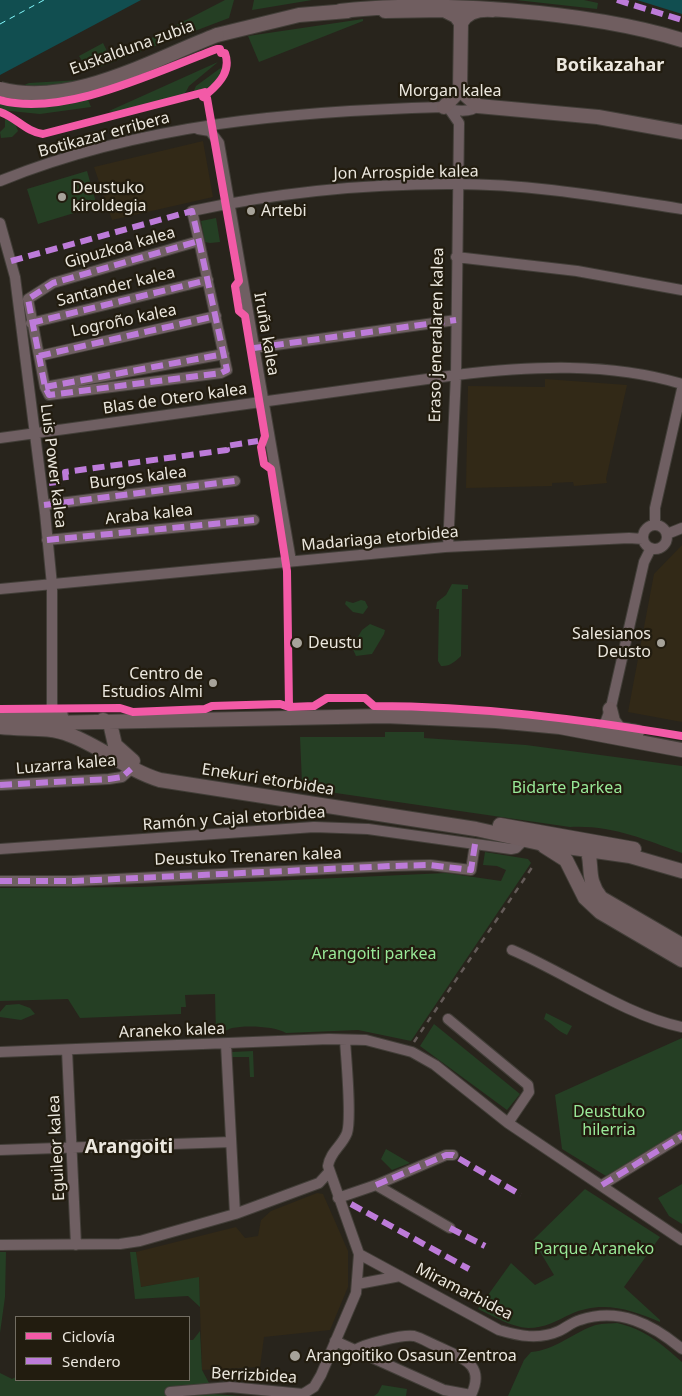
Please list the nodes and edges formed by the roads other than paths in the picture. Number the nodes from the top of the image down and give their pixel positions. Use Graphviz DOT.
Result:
graph roads {
  1 [pos="340,11"];
  2 [pos="576,15"];
  3 [pos="461,23"];
  4 [pos="682,40"];
  5 [pos="0,89"];
  6 [pos="460,90"];
  7 [pos="447,108"];
  8 [pos="475,108"];
  9 [pos="459,123"];
  10 [pos="218,124"];
  11 [pos="192,128"];
  12 [pos="682,132"];
  13 [pos="0,181"];
  14 [pos="459,184"];
  15 [pos="230,203"];
  16 [pos="682,209"];
  17 [pos="0,223"];
  18 [pos="199,241"];
  19 [pos="456,257"];
  20 [pos="208,280"];
  21 [pos="682,290"];
  22 [pos="216,316"];
  23 [pos="456,320"];
  24 [pos="32,323"];
  25 [pos="254,348"];
  26 [pos="224,354"];
  27 [pos="39,356"];
  28 [pos="456,375"];
  29 [pos="682,384"];
  30 [pos="45,387"];
  31 [pos="682,389"];
  32 [pos="264,401"];
  33 [pos="34,434"];
  34 [pos="0,438"];
  35 [pos="235,481"];
  36 [pos="44,505"];
  37 [pos="254,520"];
  38 [pos="655,525"];
  39 [pos="682,528"];
  40 [pos="667,534"];
  41 [pos="643,539"];
  42 [pos="47,540"];
  43 [pos="448,547"];
  44 [pos="651,548"];
  45 [pos="291,561"];
  46 [pos="52,585"];
  47 [pos="0,590"];
  48 [pos="52,715"];
  49 [pos="93,715"];
  50 [pos="0,716"];
  51 [pos="110,723"];
  52 [pos="605,725"];
  53 [pos="0,726"];
  54 [pos="655,738"];
  55 [pos="682,742"];
  56 [pos="682,750"];
  57 [pos="131,769"];
  58 [pos="0,786"];
  59 [pos="558,834"];
  60 [pos="525,839"];
  61 [pos="539,843"];
  62 [pos="475,844"];
  63 [pos="585,844"];
  64 [pos="0,849"];
  65 [pos="613,854"];
  66 [pos="682,864"];
  67 [pos="682,871"];
  68 [pos="0,881"];
  69 [pos="591,881"];
  70 [pos="512,950"];
  71 [pos="679,955"];
  72 [pos="448,1019"];
  73 [pos="682,1027"];
  74 [pos="345,1040"];
  75 [pos="226,1044"];
  76 [pos="67,1050"];
  77 [pos="0,1052"];
  78 [pos="508,1123"];
  79 [pos="682,1136"];
  80 [pos="231,1142"];
  81 [pos="72,1147"];
  82 [pos="0,1150"];
  83 [pos="453,1154"];
  84 [pos="329,1172"];
  85 [pos="319,1183"];
  86 [pos="376,1185"];
  87 [pos="602,1186"];
  88 [pos="336,1194"];
  89 [pos="235,1214"];
  90 [pos="450,1228"];
  91 [pos="682,1240"];
  92 [pos="0,1245"];
  93 [pos="76,1245"];
  94 [pos="359,1254"];
  95 [pos="400,1276"];
  96 [pos="358,1284"];
  97 [pos="335,1341"];
  98 [pos="682,1349"];
  99 [pos="355,1350"];
  100 [pos="170,1392"];
  101 [pos="473,1396"];
  1 -- 2 [label="main road"];
  1 -- 3 [label="main road"];
  1 -- 5 [label="main road, Euskalduna zubia, bridge"];
  2 -- 3 [label="main road"];
  2 -- 4 [label="main road"];
  3 -- 6 [label="main road"];
  6 -- 7 [label="main road"];
  6 -- 8 [label="main road"];
  7 -- 8 [label="street, Morgan kalea"];
  7 -- 9 [label="street"];
  7 -- 10 [label="street, Morgan kalea"];
  8 -- 9 [label="street"];
  8 -- 12 [label="main road, Morgan kalea"];
  9 -- 14 [label="street, Eraso jeneralaren kalea"];
  10 -- 11 [label="street, Botikazar erribera"];
  11 -- 13 [label="street, Botikazar erribera"];
  11 -- 15 [label="street, Iruña kalea"];
  14 -- 15 [label="street, Jon Arrospide kalea"];
  14 -- 16 [label="street, Jon Arrospide kalea"];
  14 -- 19 [label="street, Eraso jeneralaren kalea"];
  15 -- 18 [label="street, Jon Arrospide kalea"];
  15 -- 25 [label="street, Iruña kalea"];
  17 -- 33 [label="street, Luis Power kalea"];
  18 -- 20 [label="street, Gipuzkoa kalea"];
  18 -- 24 [label="street, Gipuzkoa kalea"];
  19 -- 21 [label="street"];
  19 -- 23 [label="street, Eraso jeneralaren kalea"];
  20 -- 22 [label="street, Gipuzkoa kalea"];
  20 -- 24 [label="street, Santander kalea"];
  22 -- 26 [label="street, Gipuzkoa kalea"];
  22 -- 27 [label="street, Logroño kalea"];
  23 -- 25 [label="street"];
  23 -- 28 [label="street, Eraso jeneralaren kalea"];
  24 -- 27 [label="street, Gipuzkoa kalea"];
  25 -- 32 [label="street, Iruña kalea"];
  26 -- 30 [label="street"];
  26 -- 30 [label="street, Gipuzkoa kalea"];
  27 -- 30 [label="street, Gipuzkoa kalea"];
  28 -- 29 [label="street, Blas de Otero kalea"];
  28 -- 32 [label="street, Blas de Otero kalea"];
  28 -- 43 [label="street, Eraso jeneralaren kalea"];
  31 -- 38 [label="street"];
  32 -- 33 [label="street, Blas de Otero kalea"];
  32 -- 45 [label="street, Iruña kalea"];
  33 -- 34 [label="street, Blas de Otero kalea"];
  33 -- 36 [label="street, Luis Power kalea"];
  35 -- 36 [label="street, Burgos kalea"];
  36 -- 42 [label="street, Luis Power kalea"];
  37 -- 42 [label="street, Araba kalea"];
  38 -- 40 [label="street"];
  38 -- 41 [label="street"];
  39 -- 40 [label="street"];
  40 -- 44 [label="street"];
  41 -- 43 [label="street, Madariaga etorbidea"];
  41 -- 44 [label="street"];
  42 -- 46 [label="street, Luis Power kalea"];
  43 -- 45 [label="street, Madariaga etorbidea"];
  44 -- 52 [label="street"];
  45 -- 46 [label="street, Madariaga etorbidea"];
  46 -- 47 [label="street, Madariaga etorbidea"];
  46 -- 48 [label="street, Luis Power kalea"];
  48 -- 49 [label="main road"];
  48 -- 50 [label="main road"];
  49 -- 51 [label="main road"];
  49 -- 52 [label="main road"];
  51 -- 52 [label="main road"];
  51 -- 53 [label="main road"];
  51 -- 59 [label="main road, Enekuri etorbidea"];
  52 -- 54 [label="main road"];
  52 -- 54 [label="main road"];
  52 -- 56 [label="main road"];
  53 -- 57 [label="main road, Enekuri etorbidea"];
  54 -- 55 [label="main road"];
  57 -- 58 [label="street, Luzarra kalea"];
  57 -- 60 [label="main road, Enekuri etorbidea"];
  59 -- 60 [label="main road"];
  59 -- 63 [label="main road, Enekuri etorbidea"];
  60 -- 61 [label="main road, Enekuri etorbidea"];
  60 -- 62 [label="street, Ramón y Cajal etorbidea"];
  61 -- 63 [label="main road, Enekuri etorbidea"];
  61 -- 71 [label="main road, Enekuri etorbidea"];
  62 -- 64 [label="street, Ramón y Cajal etorbidea"];
  62 -- 68 [label="street, Deustuko Trenaren kalea"];
  63 -- 65 [label="main road"];
  63 -- 66 [label="main road"];
  63 -- 69 [label="main road"];
  65 -- 67 [label="main road"];
  65 -- 69 [label="main road"];
  69 -- 71 [label="main road, Enekuri etorbidea"];
  70 -- 73 [label="street"];
  72 -- 78 [label="street"];
  74 -- 75 [label="street, Araneko kalea"];
  74 -- 78 [label="street, Araneko kalea"];
  74 -- 84 [label="street"];
  75 -- 76 [label="street, Araneko kalea"];
  75 -- 80 [label="street"];
  76 -- 77 [label="street, Araneko kalea"];
  76 -- 81 [label="street, Eguileor kalea"];
  78 -- 87 [label="street, Araneko kalea"];
  79 -- 87 [label="street"];
  80 -- 81 [label="street"];
  80 -- 89 [label="street"];
  81 -- 82 [label="street"];
  81 -- 93 [label="street, Eguileor kalea"];
  83 -- 86 [label="street"];
  84 -- 85 [label="street"];
  84 -- 88 [label="street"];
  85 -- 88 [label="street"];
  85 -- 89 [label="street"];
  86 -- 88 [label="street"];
  86 -- 90 [label="street"];
  87 -- 91 [label="street, Araneko kalea"];
  88 -- 94 [label="street"];
  89 -- 93 [label="street"];
  92 -- 93 [label="street"];
  94 -- 95 [label="street, Miramarbidea"];
  94 -- 96 [label="street, Berrizbidea"];
  95 -- 96 [label="street"];
  95 -- 98 [label="street, Miramarbidea"];
  96 -- 97 [label="street, Berrizbidea"];
  97 -- 99 [label="street"];
  97 -- 100 [label="street, Berrizbidea"];
  99 -- 101 [label="street"];
  99 -- 101 [label="street"];
}
